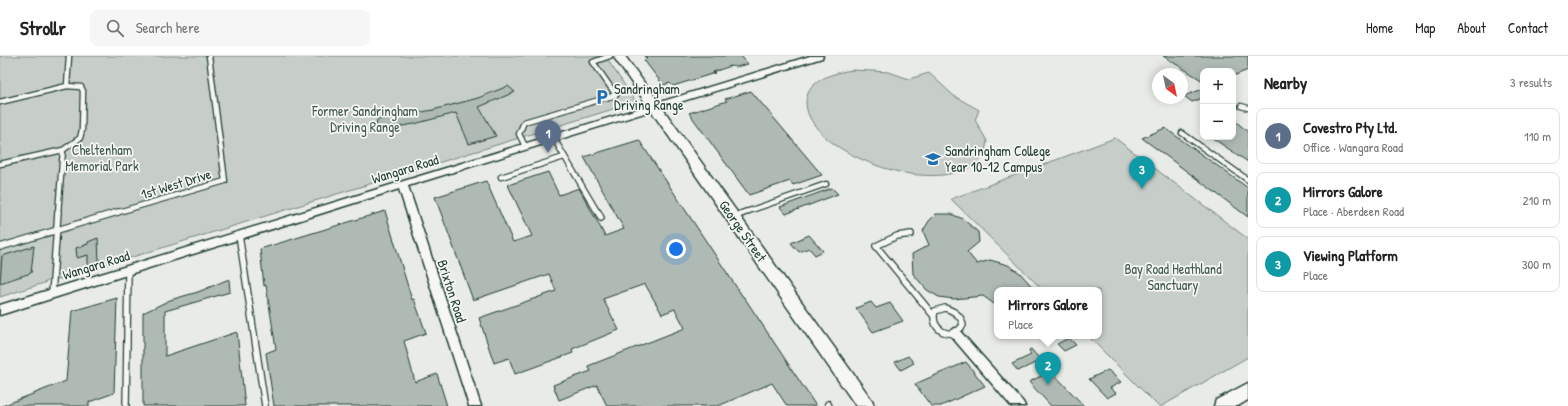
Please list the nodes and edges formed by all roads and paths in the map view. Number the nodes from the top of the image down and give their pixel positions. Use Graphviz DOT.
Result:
graph roads {
  1 [pos="69,56"];
  2 [pos="209,56"];
  3 [pos="610,56"];
  4 [pos="619,56"];
  5 [pos="819,56"];
  6 [pos="67,86"];
  7 [pos="0,102"];
  8 [pos="654,106"];
  9 [pos="1241,106"];
  10 [pos="1248,108"];
  11 [pos="1182,133"];
  12 [pos="553,137"];
  13 [pos="525,146"];
  14 [pos="63,150"];
  15 [pos="564,157"];
  16 [pos="0,164"];
  17 [pos="501,178"];
  18 [pos="1248,180"];
  19 [pos="402,184"];
  20 [pos="826,184"];
  21 [pos="733,217"];
  22 [pos="601,218"];
  23 [pos="58,230"];
  24 [pos="910,234"];
  25 [pos="239,236"];
  26 [pos="0,247"];
  27 [pos="128,270"];
  28 [pos="52,294"];
  29 [pos="0,310"];
  30 [pos="933,315"];
  31 [pos="955,333"];
  32 [pos="1248,391"];
  33 [pos="126,406"];
  34 [pos="264,406"];
  35 [pos="475,406"];
  36 [pos="866,406"];
  37 [pos="1019,406"];
  38 [pos="1222,406"];
  1 -- 6 [label="lane"];
  2 -- 23 [label="lane, 1st West Drive"];
  3 -- 13 [label="lane"];
  4 -- 8 [label="street, George Street"];
  5 -- 8 [label="street, Wangara Road"];
  6 -- 7 [label="lane"];
  6 -- 14 [label="lane"];
  8 -- 12 [label="street, Wangara Road"];
  8 -- 21 [label="street, George Street"];
  9 -- 10 [label="lane"];
  11 -- 18 [label="lane"];
  12 -- 13 [label="street, Wangara Road"];
  12 -- 15 [label="lane"];
  13 -- 19 [label="street, Wangara Road"];
  14 -- 16 [label="lane"];
  14 -- 23 [label="lane"];
  15 -- 17 [label="lane"];
  15 -- 22 [label="lane"];
  19 -- 25 [label="street, Wangara Road"];
  19 -- 35 [label="street, Brixton Road"];
  20 -- 21 [label="lane"];
  21 -- 36 [label="street, George Street"];
  23 -- 26 [label="lane"];
  23 -- 28 [label="lane"];
  24 -- 30 [label="lane"];
  25 -- 27 [label="street, Wangara Road"];
  25 -- 34 [label="lane"];
  27 -- 28 [label="street, Wangara Road"];
  27 -- 33 [label="lane"];
  28 -- 29 [label="street, Wangara Road"];
  30 -- 31 [label="lane"];
  30 -- 31 [label="lane"];
  31 -- 37 [label="street"];
  32 -- 38 [label="street"];
}
